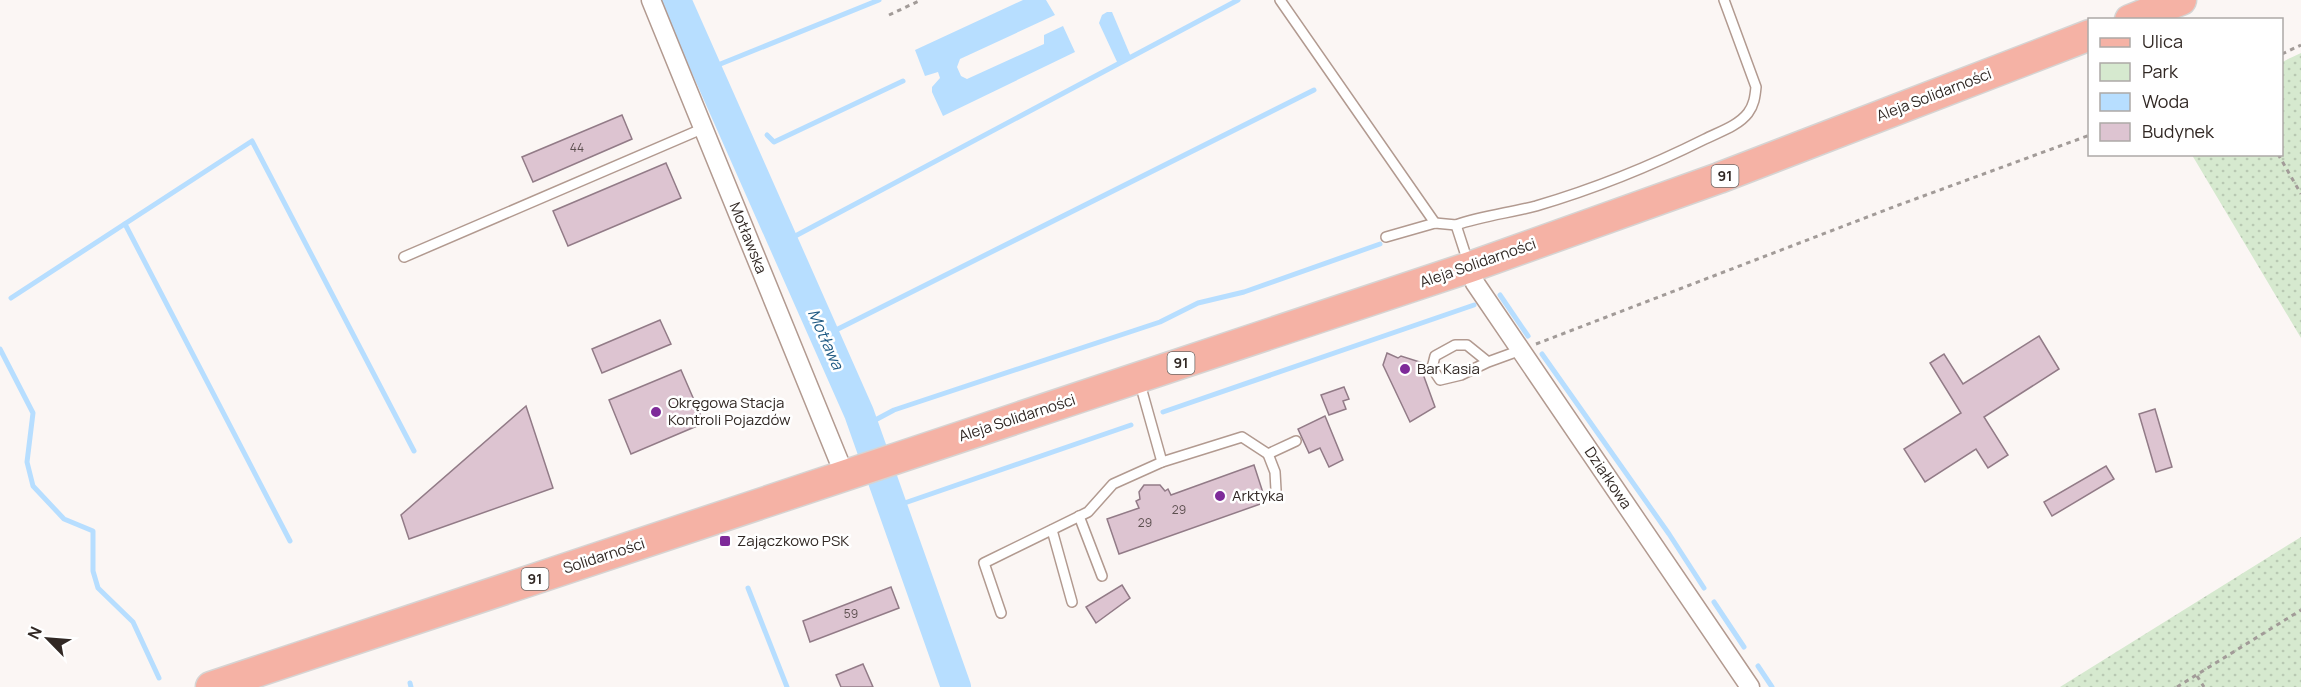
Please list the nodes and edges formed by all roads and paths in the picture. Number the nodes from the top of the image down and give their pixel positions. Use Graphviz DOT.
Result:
graph roads {
  1 [pos="651,0"];
  2 [pos="921,0"];
  3 [pos="1280,0"];
  4 [pos="1724,0"];
  5 [pos="2181,0"];
  6 [pos="889,15"];
  7 [pos="2135,18"];
  8 [pos="2088,36"];
  9 [pos="2301,45"];
  10 [pos="2283,54"];
  11 [pos="704,128"];
  12 [pos="2088,136"];
  13 [pos="2279,156"];
  14 [pos="2301,194"];
  15 [pos="1435,223"];
  16 [pos="1456,225"];
  17 [pos="1386,237"];
  18 [pos="404,257"];
  19 [pos="1470,267"];
  20 [pos="1521,350"];
  21 [pos="1488,362"];
  22 [pos="1138,378"];
  23 [pos="1296,441"];
  24 [pos="1268,454"];
  25 [pos="1162,462"];
  26 [pos="852,474"];
  27 [pos="1276,490"];
  28 [pos="1079,516"];
  29 [pos="1052,530"];
  30 [pos="1102,576"];
  31 [pos="1072,602"];
  32 [pos="2301,610"];
  33 [pos="1001,613"];
  34 [pos="2197,675"];
  35 [pos="230,684"];
  36 [pos="1750,687"];
  37 [pos="2177,687"];
  38 [pos="2204,687"];
  1 -- 11 [label="street, Motławska"];
  2 -- 6 [label="path"];
  3 -- 15 [label="lane"];
  4 -- 16 [label="lane"];
  5 -- 7 [label="main road"];
  8 -- 19 [label="main road, Aleja Solidarności / 91"];
  9 -- 10 [label="path"];
  11 -- 18 [label="lane"];
  11 -- 26 [label="street, Motławska"];
  12 -- 20 [label="path"];
  13 -- 14 [label="path"];
  15 -- 16 [label="lane"];
  15 -- 17 [label="lane"];
  16 -- 19 [label="lane"];
  19 -- 20 [label="street, Działkowa"];
  19 -- 22 [label="main road, Aleja Solidarności / 91"];
  20 -- 21 [label="lane"];
  20 -- 36 [label="street, Działkowa"];
  21 -- 21 [label="lane"];
  22 -- 25 [label="lane"];
  22 -- 26 [label="main road, Aleja Solidarności / 91"];
  23 -- 24 [label="lane"];
  24 -- 25 [label="lane"];
  24 -- 27 [label="lane"];
  25 -- 28 [label="lane"];
  26 -- 35 [label="main road, Solidarności / 91"];
  28 -- 29 [label="lane"];
  28 -- 30 [label="lane"];
  29 -- 31 [label="lane"];
  29 -- 33 [label="lane"];
  32 -- 34 [label="path"];
  34 -- 37 [label="path"];
  34 -- 38 [label="path"];
}
